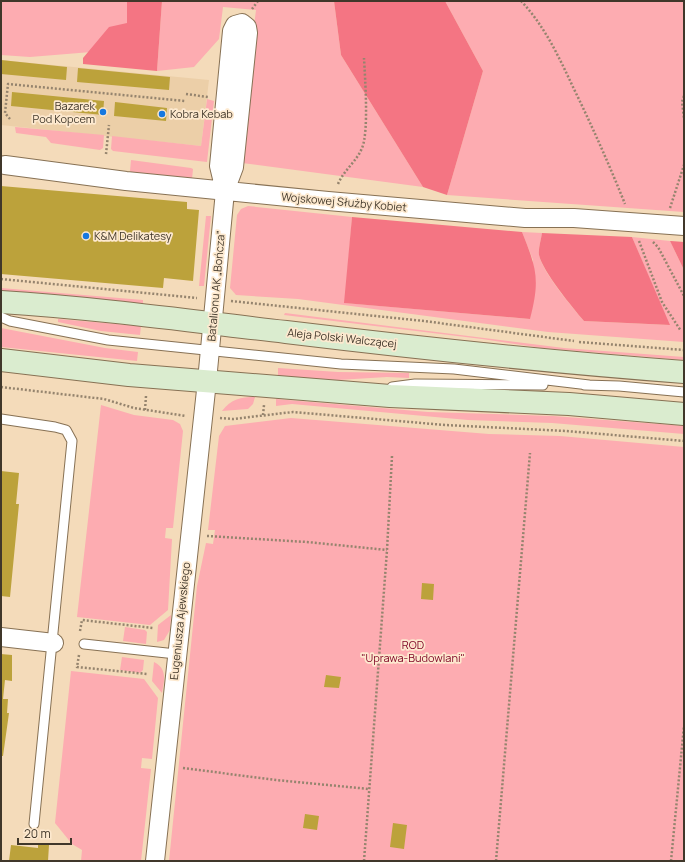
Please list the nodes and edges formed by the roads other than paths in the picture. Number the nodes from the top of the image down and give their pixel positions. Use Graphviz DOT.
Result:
graph roads {
  1 [pos="5,165"];
  2 [pos="225,191"];
  3 [pos="684,226"];
  4 [pos="1,302"];
  5 [pos="1,317"];
  6 [pos="212,323"];
  7 [pos="210,350"];
  8 [pos="1,360"];
  9 [pos="684,372"];
  10 [pos="207,381"];
  11 [pos="589,385"];
  12 [pos="684,392"];
  13 [pos="355,393"];
  14 [pos="684,414"];
  15 [pos="1,419"];
  16 [pos="1,637"];
  17 [pos="54,643"];
  18 [pos="84,644"];
  19 [pos="176,654"];
  20 [pos="34,824"];
  21 [pos="155,861"];
  1 -- 2 [label="street, Wojskowej Służby Kobiet"];
  2 -- 2 [label="street, Batalionu AK „Bończa”"];
  2 -- 3 [label="street, Wojskowej Służby Kobiet"];
  2 -- 6 [label="street, Batalionu AK „Bończa”"];
  4 -- 6 [label="main road, Aleja Polski Walczącej"];
  5 -- 7 [label="lane"];
  6 -- 7 [label="street, Batalionu AK „Bończa”"];
  6 -- 9 [label="main road, Aleja Polski Walczącej"];
  7 -- 10 [label="street, Batalionu AK „Bończa”"];
  7 -- 11 [label="lane"];
  8 -- 10 [label="main road"];
  10 -- 13 [label="main road"];
  10 -- 19 [label="street, Eugeniusza Ajewskiego"];
  11 -- 12 [label="lane"];
  11 -- 13 [label="lane"];
  13 -- 14 [label="main road"];
  15 -- 17 [label="lane"];
  16 -- 17 [label="street"];
  17 -- 20 [label="lane"];
  18 -- 19 [label="lane"];
  19 -- 21 [label="street, Eugeniusza Ajewskiego"];
}
